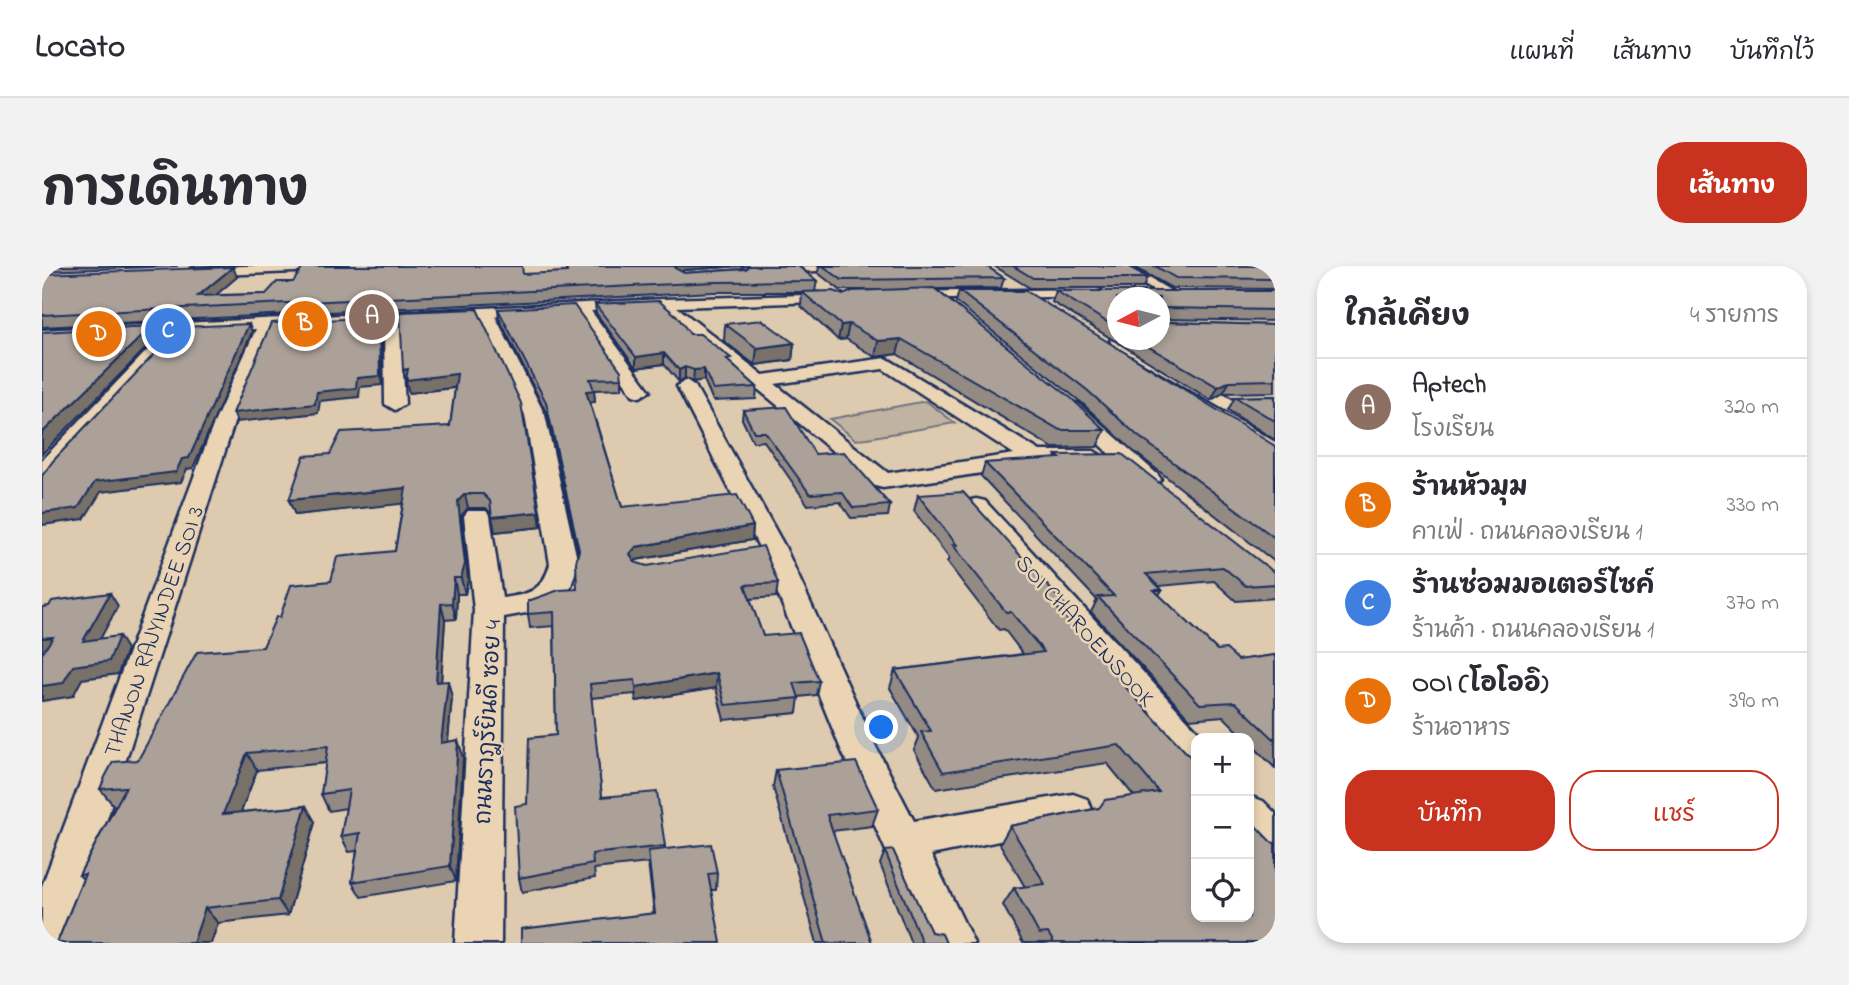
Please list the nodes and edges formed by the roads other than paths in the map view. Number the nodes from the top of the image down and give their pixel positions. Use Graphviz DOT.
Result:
graph roads {
  1 [pos="343,266"];
  2 [pos="836,266"];
  3 [pos="1119,266"];
  4 [pos="796,267"];
  5 [pos="187,269"];
  6 [pos="1001,279"];
  7 [pos="691,286"];
  8 [pos="1021,286"];
  9 [pos="934,295"];
  10 [pos="884,296"];
  11 [pos="834,298"];
  12 [pos="1044,301"];
  13 [pos="704,302"];
  14 [pos="321,303"];
  15 [pos="663,303"];
  16 [pos="856,304"];
  17 [pos="580,307"];
  18 [pos="1066,308"];
  19 [pos="485,312"];
  20 [pos="956,312"];
  21 [pos="280,316"];
  22 [pos="392,317"];
  23 [pos="316,321"];
  24 [pos="178,327"];
  25 [pos="42,335"];
  26 [pos="1133,350"];
  27 [pos="1137,350"];
  28 [pos="761,381"];
  29 [pos="686,386"];
  30 [pos="640,391"];
  31 [pos="1052,391"];
  32 [pos="1262,401"];
  33 [pos="1223,402"];
  34 [pos="396,404"];
  35 [pos="1275,433"];
  36 [pos="1275,453"];
  37 [pos="1122,457"];
  38 [pos="1035,458"];
  39 [pos="42,473"];
  40 [pos="1166,492"];
  41 [pos="976,506"];
  42 [pos="477,516"];
  43 [pos="489,610"];
  44 [pos="1191,748"];
  45 [pos="1073,811"];
  46 [pos="1254,819"];
  47 [pos="903,842"];
  48 [pos="1275,842"];
  49 [pos="42,940"];
  50 [pos="478,943"];
  51 [pos="951,943"];
  1 -- 5 [label="street"];
  2 -- 4 [label="street"];
  3 -- 12 [label="street"];
  4 -- 11 [label="street"];
  6 -- 8 [label="street"];
  7 -- 13 [label="street"];
  8 -- 9 [label="street"];
  8 -- 12 [label="street"];
  9 -- 10 [label="street"];
  9 -- 20 [label="street"];
  11 -- 13 [label="street"];
  11 -- 16 [label="street"];
  12 -- 18 [label="street"];
  13 -- 15 [label="street"];
  14 -- 23 [label="street"];
  15 -- 17 [label="street"];
  15 -- 28 [label="street"];
  17 -- 19 [label="street"];
  17 -- 30 [label="street"];
  19 -- 22 [label="street"];
  19 -- 43 [label="street, ถนนราฎร์ยินดี ซอย 4"];
  21 -- 23 [label="street"];
  21 -- 24 [label="street"];
  21 -- 49 [label="street, THANON RAJYINDEE SOI 3"];
  22 -- 23 [label="street"];
  22 -- 34 [label="street"];
  24 -- 25 [label="street"];
  24 -- 39 [label="street"];
  26 -- 36 [label="street"];
  27 -- 33 [label="street"];
  28 -- 38 [label="street"];
  28 -- 38 [label="street"];
  29 -- 47 [label="street"];
  31 -- 37 [label="street"];
  32 -- 33 [label="street"];
  33 -- 35 [label="street"];
  37 -- 38 [label="street"];
  37 -- 40 [label="street"];
  41 -- 44 [label="street, SOI CHAROENSOOK"];
  42 -- 43 [label="street"];
  43 -- 50 [label="street, ถนนราฎร์ยินดี ซอย 4"];
  45 -- 47 [label="street"];
  46 -- 48 [label="street"];
  47 -- 51 [label="street"];
}
